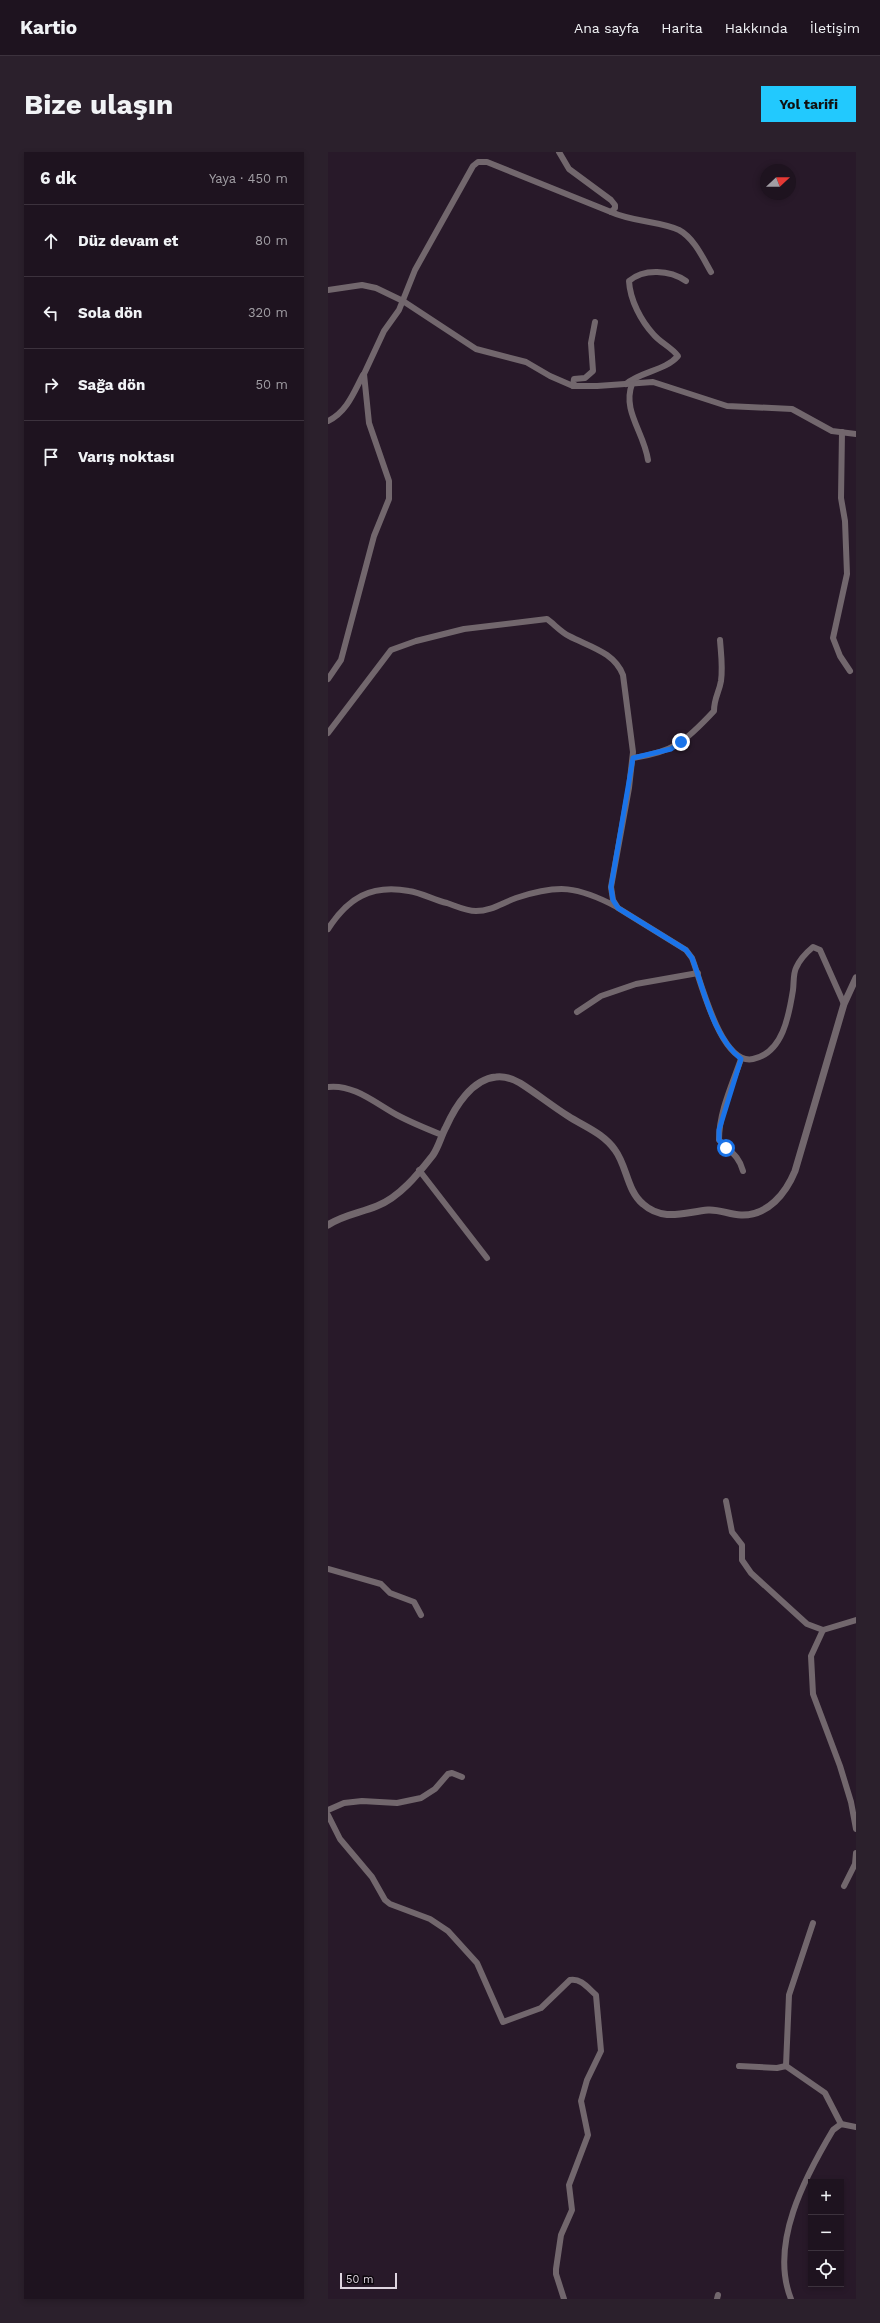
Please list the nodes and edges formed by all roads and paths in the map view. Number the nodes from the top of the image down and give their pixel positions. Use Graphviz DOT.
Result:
graph roads {
  1 [pos="559,152"];
  2 [pos="610,212"];
  3 [pos="711,272"];
  4 [pos="686,281"];
  5 [pos="328,290"];
  6 [pos="403,301"];
  7 [pos="595,322"];
  8 [pos="364,374"];
  9 [pos="629,384"];
  10 [pos="573,386"];
  11 [pos="328,421"];
  12 [pos="842,432"];
  13 [pos="856,434"];
  14 [pos="648,460"];
  15 [pos="720,640"];
  16 [pos="850,671"];
  17 [pos="328,679"];
  18 [pos="328,733"];
  19 [pos="633,758"];
  20 [pos="618,908"];
  21 [pos="328,929"];
  22 [pos="698,973"];
  23 [pos="856,978"];
  24 [pos="844,1004"];
  25 [pos="577,1012"];
  26 [pos="741,1059"];
  27 [pos="328,1086"];
  28 [pos="442,1135"];
  29 [pos="419,1170"];
  30 [pos="743,1171"];
  31 [pos="328,1225"];
  32 [pos="487,1258"];
  33 [pos="726,1500"];
  34 [pos="328,1569"];
  35 [pos="421,1616"];
  36 [pos="856,1620"];
  37 [pos="823,1630"];
  38 [pos="462,1777"];
  39 [pos="328,1810"];
  40 [pos="328,1815"];
  41 [pos="856,1829"];
  42 [pos="856,1853"];
  43 [pos="844,1886"];
  44 [pos="813,1923"];
  45 [pos="739,2066"];
  46 [pos="786,2066"];
  47 [pos="841,2124"];
  48 [pos="856,2128"];
  49 [pos="791,2297"];
  50 [pos="564,2299"];
  51 [pos="783,2299"];
  1 -- 2 [label="street"];
  2 -- 3 [label="street"];
  2 -- 6 [label="street"];
  4 -- 9 [label="street"];
  5 -- 6 [label="street"];
  6 -- 8 [label="street"];
  6 -- 10 [label="street"];
  7 -- 10 [label="street"];
  8 -- 11 [label="street"];
  8 -- 17 [label="street"];
  9 -- 10 [label="street"];
  9 -- 12 [label="street"];
  9 -- 14 [label="street"];
  12 -- 13 [label="street"];
  12 -- 16 [label="street"];
  15 -- 19 [label="street"];
  18 -- 19 [label="street"];
  19 -- 20 [label="street"];
  20 -- 21 [label="street"];
  20 -- 22 [label="street"];
  22 -- 25 [label="street"];
  22 -- 26 [label="street"];
  23 -- 24 [label="street"];
  24 -- 26 [label="street"];
  24 -- 28 [label="street"];
  26 -- 30 [label="street"];
  27 -- 28 [label="street"];
  28 -- 29 [label="street"];
  29 -- 31 [label="street"];
  29 -- 32 [label="street"];
  33 -- 37 [label="street"];
  34 -- 35 [label="street"];
  36 -- 37 [label="street"];
  37 -- 41 [label="street"];
  38 -- 39 [label="street"];
  40 -- 50 [label="street"];
  42 -- 43 [label="street"];
  44 -- 46 [label="street"];
  45 -- 46 [label="street"];
  46 -- 47 [label="street"];
  47 -- 48 [label="street"];
  47 -- 49 [label="street"];
  49 -- 51 [label="street"];
}
